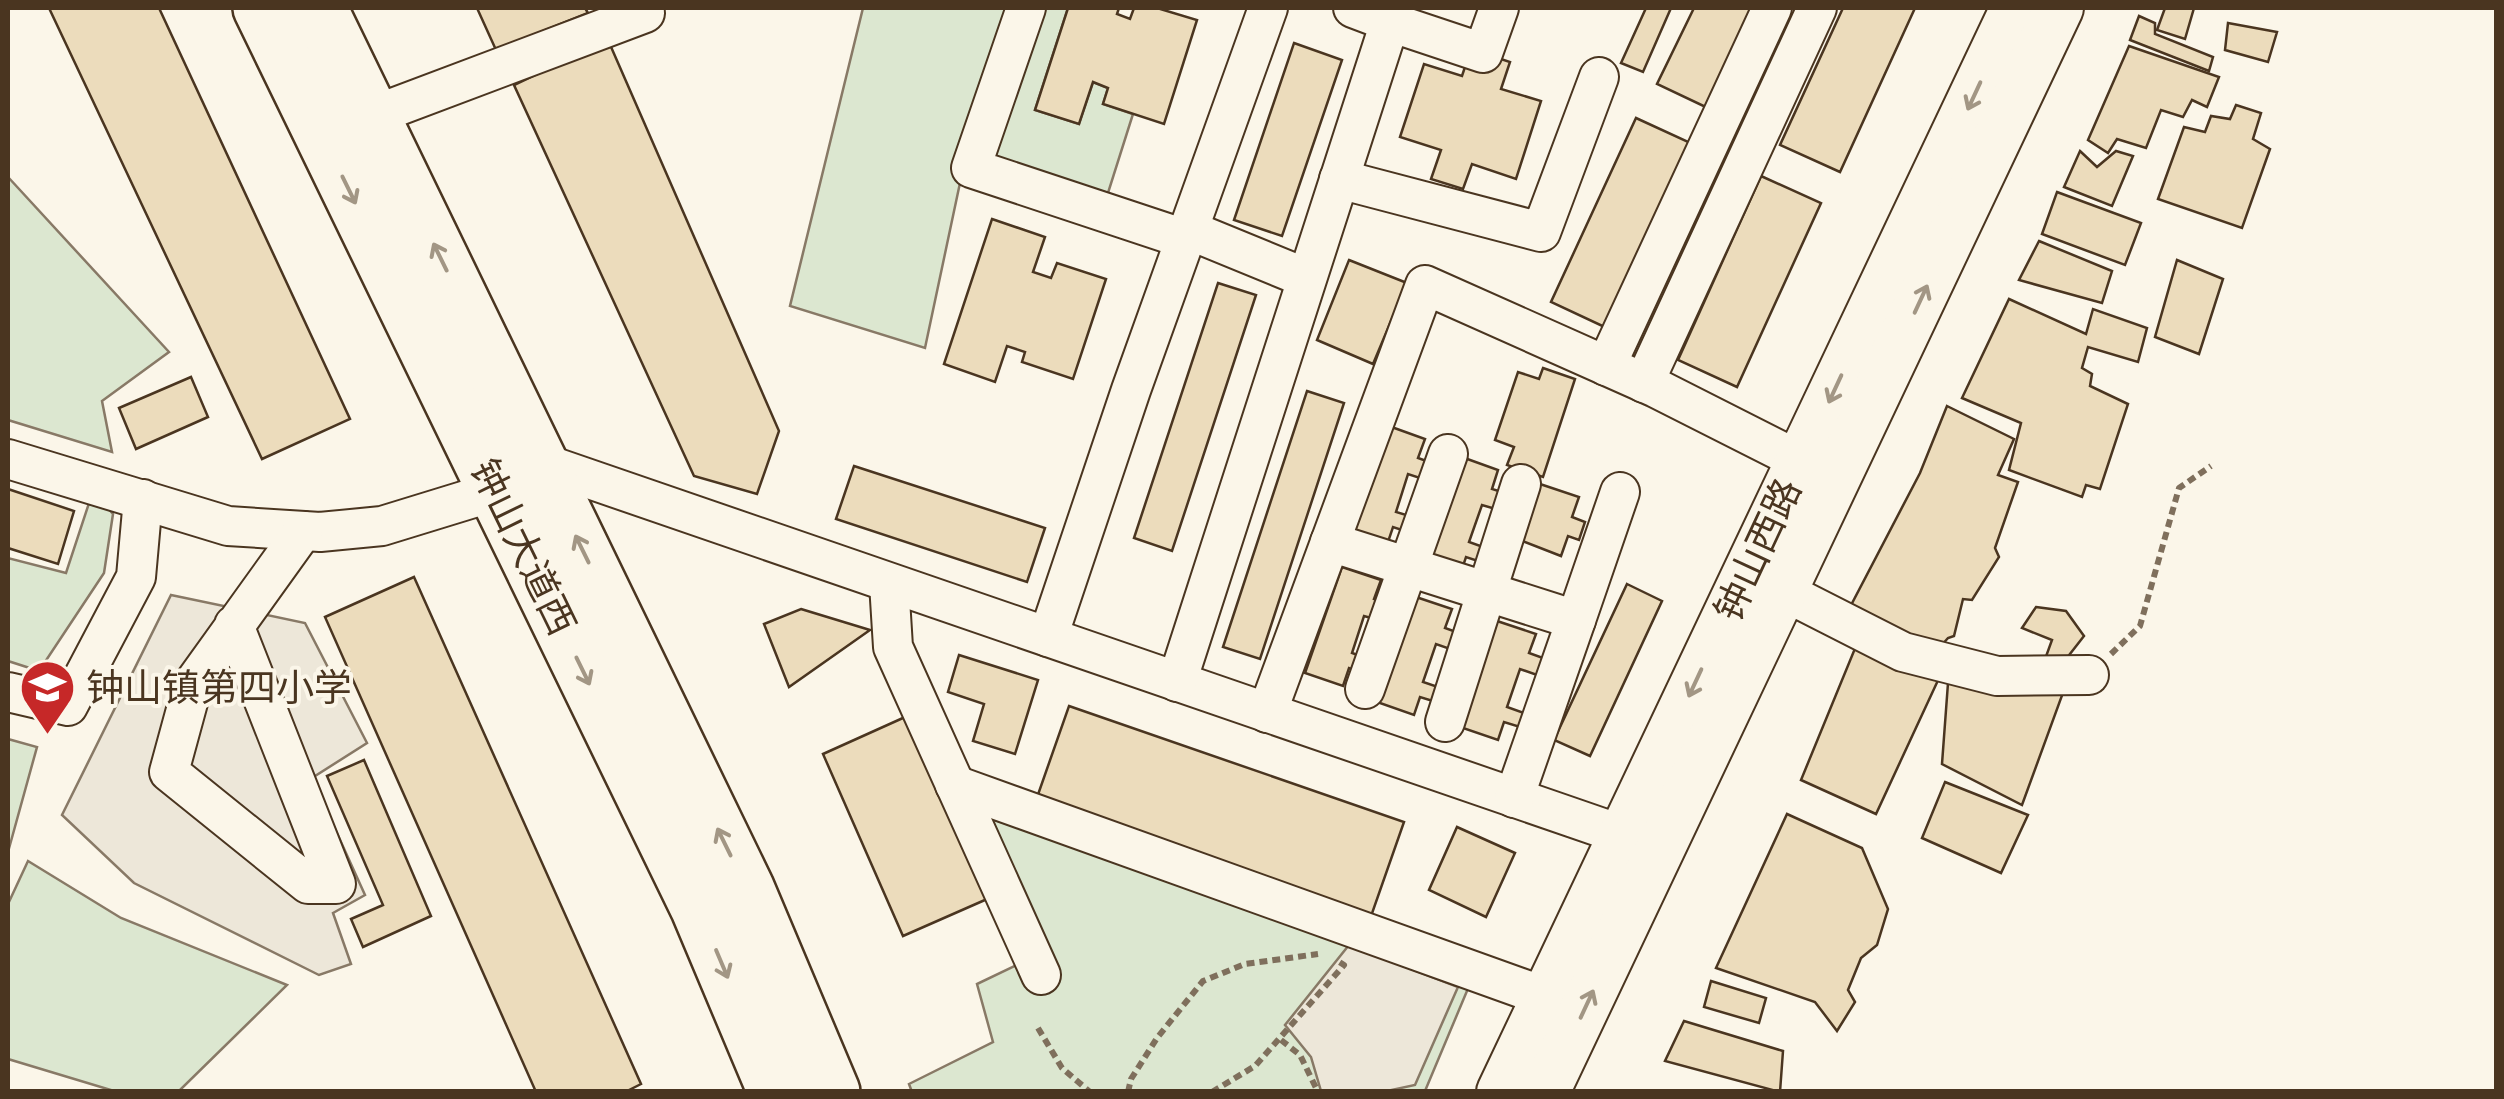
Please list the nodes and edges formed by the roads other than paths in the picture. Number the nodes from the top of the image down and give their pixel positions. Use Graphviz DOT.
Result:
graph roads {
  1 [pos="260,8"];
  2 [pos="318,8"];
  3 [pos="1026,8"];
  4 [pos="1268,8"];
  5 [pos="1353,8"];
  6 [pos="1499,8"];
  7 [pos="1772,8"];
  8 [pos="1818,8"];
  9 [pos="2015,8"];
  10 [pos="2059,8"];
  11 [pos="644,14"];
  12 [pos="1390,22"];
  13 [pos="1600,77"];
  14 [pos="347,125"];
  15 [pos="1711,140"];
  16 [pos="1749,156"];
  17 [pos="1339,180"];
  18 [pos="1187,234"];
  19 [pos="1306,278"];
  20 [pos="1606,366"];
  21 [pos="1644,383"];
  22 [pos="1448,454"];
  23 [pos="8,459"];
  24 [pos="1818,470"];
  25 [pos="518,477"];
  26 [pos="1521,484"];
  27 [pos="1620,492"];
  28 [pos="143,499"];
  29 [pos="302,530"];
  30 [pos="1330,542"];
  31 [pos="1407,566"];
  32 [pos="890,583"];
  33 [pos="1764,584"];
  34 [pos="1488,592"];
  35 [pos="1576,620"];
  36 [pos="234,626"];
  37 [pos="1048,637"];
  38 [pos="2088,676"];
  39 [pos="1177,682"];
  40 [pos="1365,689"];
  41 [pos="8,692"];
  42 [pos="1268,713"];
  43 [pos="1445,722"];
  44 [pos="955,784"];
  45 [pos="1514,798"];
  46 [pos="1642,842"];
  47 [pos="1041,975"];
  48 [pos="1546,997"];
  49 [pos="776,1092"];
  50 [pos="832,1092"];
  51 [pos="1501,1092"];
  52 [pos="1545,1092"];
  1 -- 14 [label="highway, 钟山大道西"];
  2 -- 14 [label="highway, 钟山大道西"];
  3 -- 18 [label="street"];
  4 -- 18 [label="street"];
  5 -- 12 [label="street"];
  6 -- 12 [label="street"];
  7 -- 15 [label="street"];
  8 -- 16 [label="street"];
  9 -- 24 [label="main road, 钟山西路, one-way"];
  24 -- 10 [label="main road, 钟山西路, one-way"];
  11 -- 14 [label="street"];
  12 -- 17 [label="street"];
  13 -- 17 [label="street"];
  14 -- 25 [label="highway, 钟山大道西"];
  15 -- 16 [label="street"];
  15 -- 20 [label="street"];
  16 -- 21 [label="street"];
  17 -- 19 [label="street"];
  18 -- 19 [label="street"];
  18 -- 37 [label="street"];
  19 -- 39 [label="street"];
  20 -- 21 [label="street"];
  20 -- 30 [label="street"];
  21 -- 24 [label="street"];
  22 -- 31 [label="street"];
  23 -- 28 [label="street"];
  24 -- 33 [label="main road, 钟山西路"];
  25 -- 29 [label="street"];
  25 -- 32 [label="street"];
  25 -- 49 [label="highway, 钟山大道西, one-way"];
  50 -- 25 [label="highway, 钟山大道西, one-way"];
  26 -- 34 [label="street"];
  27 -- 35 [label="street"];
  28 -- 29 [label="street"];
  28 -- 41 [label="street"];
  29 -- 36 [label="street"];
  30 -- 31 [label="street"];
  30 -- 42 [label="street"];
  31 -- 34 [label="street"];
  31 -- 40 [label="street"];
  32 -- 37 [label="street"];
  32 -- 44 [label="street"];
  33 -- 38 [label="street"];
  33 -- 46 [label="main road, 钟山西路"];
  34 -- 35 [label="street"];
  34 -- 43 [label="street"];
  35 -- 45 [label="street"];
  36 -- 36 [label="street"];
  37 -- 39 [label="street"];
  39 -- 42 [label="street"];
  42 -- 45 [label="street"];
  44 -- 47 [label="street"];
  44 -- 48 [label="street"];
  45 -- 46 [label="street"];
  46 -- 48 [label="main road, 钟山西路"];
  52 -- 46 [label="main road, 钟山西路, one-way"];
  48 -- 51 [label="main road, 钟山西路"];
}
